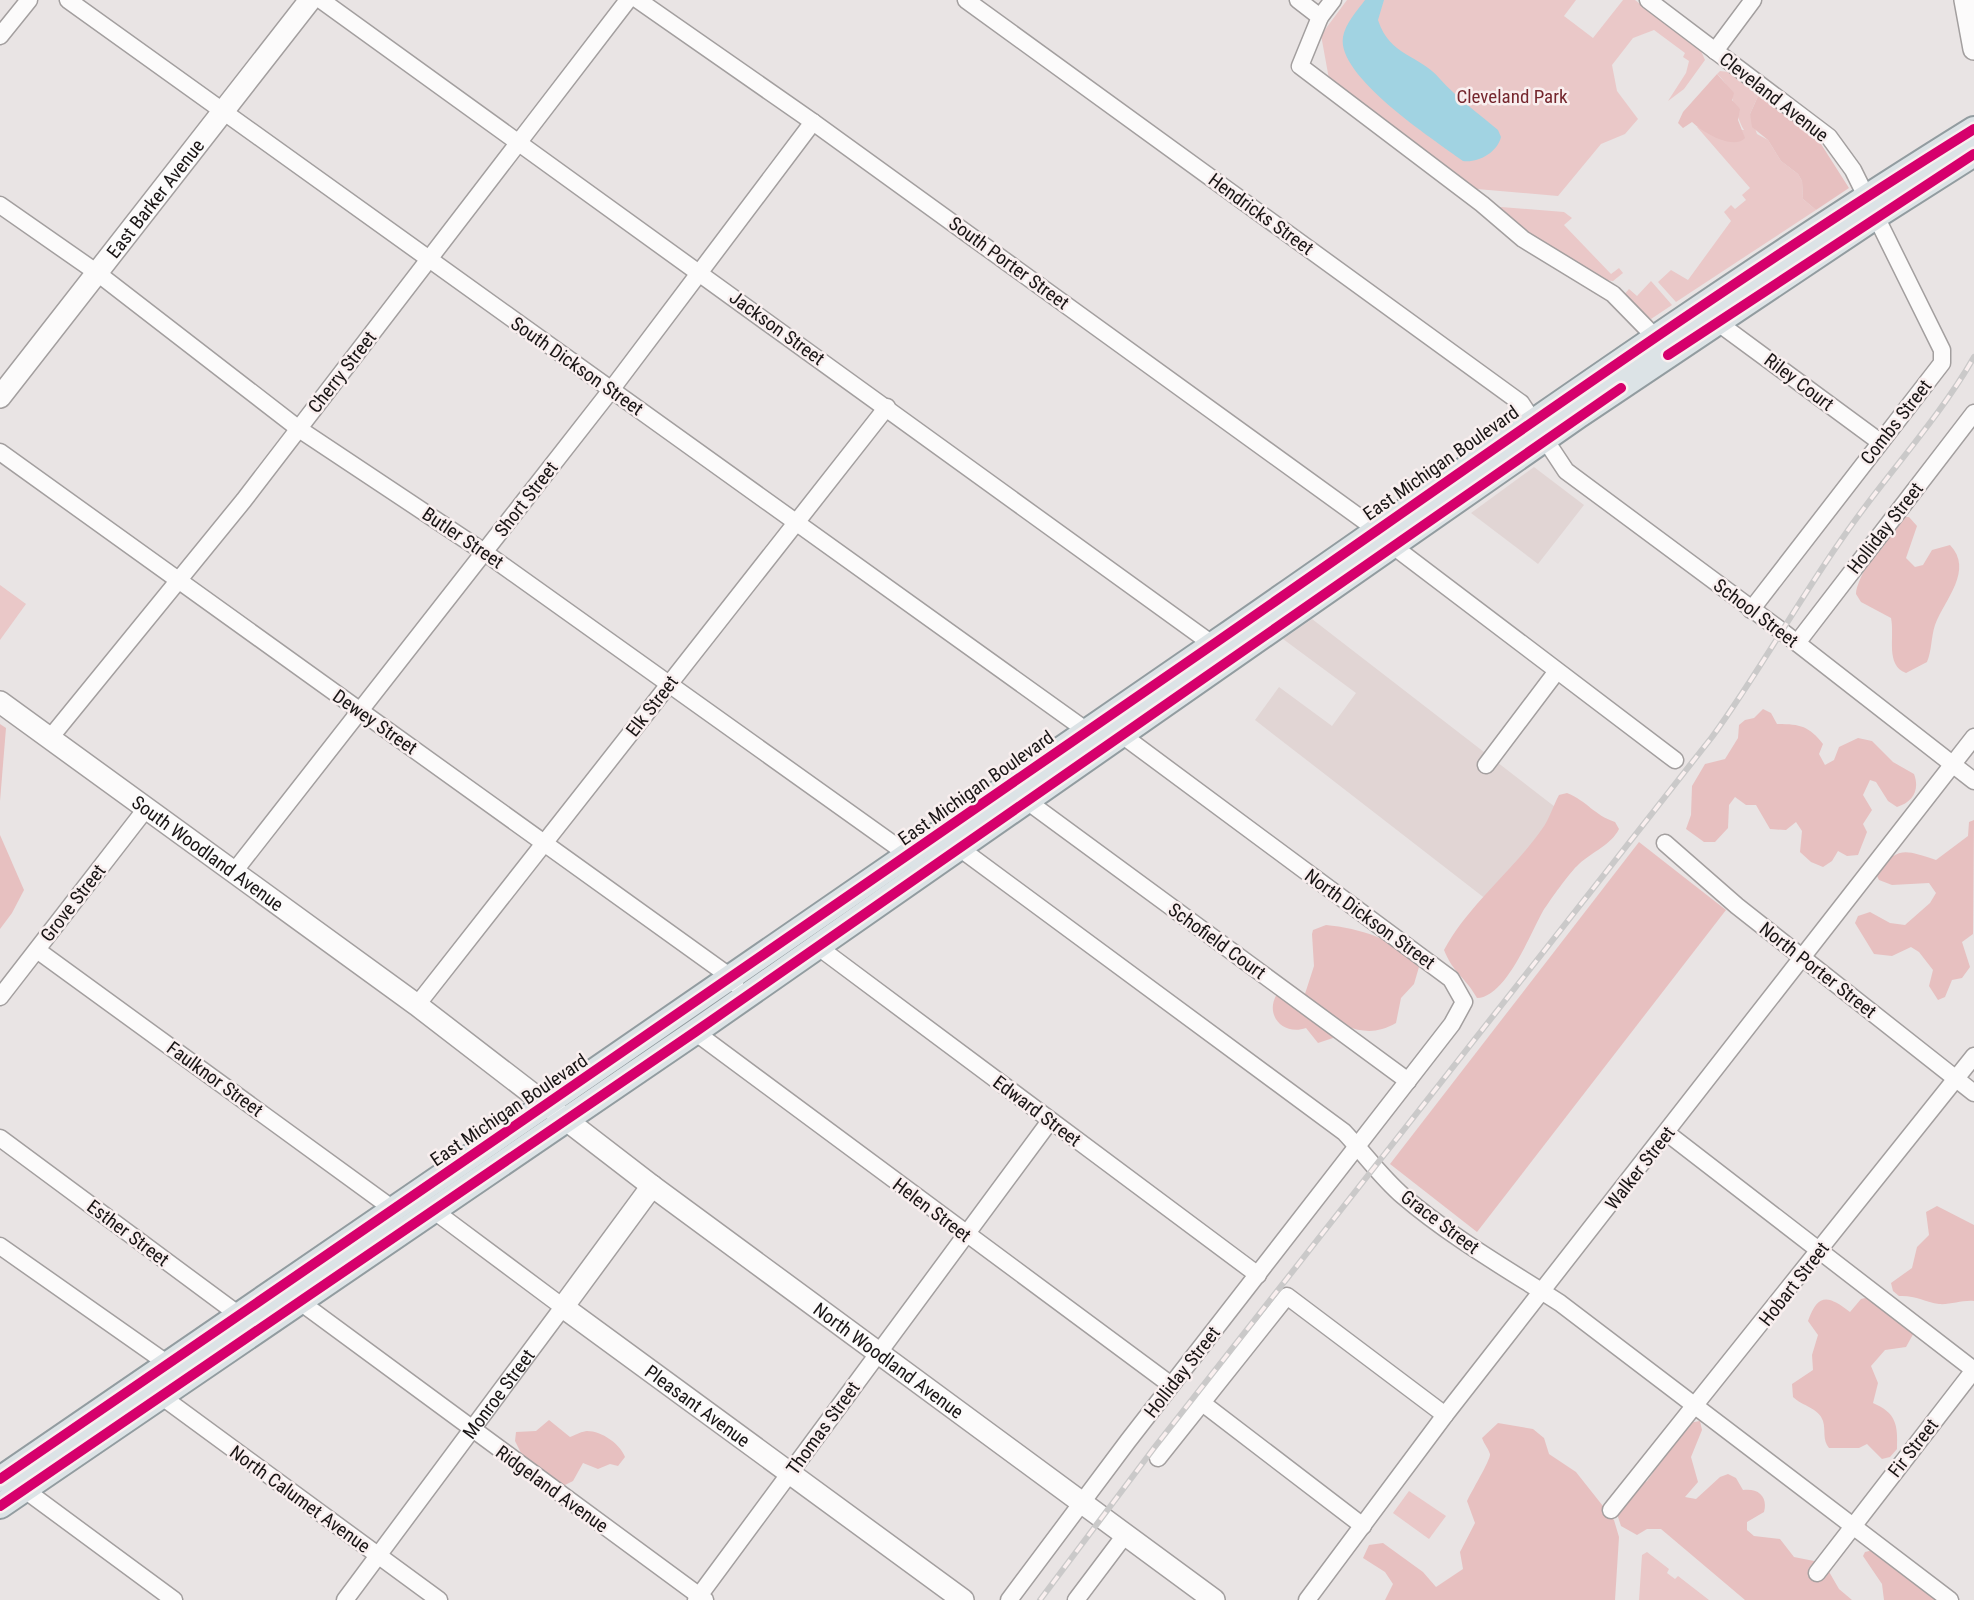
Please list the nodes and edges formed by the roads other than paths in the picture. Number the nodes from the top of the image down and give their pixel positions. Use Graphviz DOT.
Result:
graph roads {
  1 [pos="29,0"];
  2 [pos="68,0"];
  3 [pos="310,0"];
  4 [pos="321,0"];
  5 [pos="628,0"];
  6 [pos="638,0"];
  7 [pos="966,0"];
  8 [pos="1298,0"];
  9 [pos="1333,0"];
  10 [pos="1648,0"];
  11 [pos="1753,0"];
  12 [pos="1965,0"];
  13 [pos="984,5"];
  14 [pos="1320,17"];
  15 [pos="0,36"];
  16 [pos="1974,49"];
  17 [pos="1715,51"];
  18 [pos="222,113"];
  19 [pos="813,122"];
  20 [pos="1974,129"];
  21 [pos="517,144"];
  22 [pos="1974,154"];
  23 [pos="0,205"];
  24 [pos="1870,207"];
  25 [pos="429,261"];
  26 [pos="96,272"];
  27 [pos="699,273"];
  28 [pos="1717,321"];
  29 [pos="1662,346"];
  30 [pos="611,390"];
  31 [pos="0,397"];
  32 [pos="887,407"];
  33 [pos="1974,413"];
  34 [pos="299,429"];
  35 [pos="1539,429"];
  36 [pos="1880,442"];
  37 [pos="0,452"];
  38 [pos="797,522"];
  39 [pos="1385,538"];
  40 [pos="484,552"];
  41 [pos="177,580"];
  42 [pos="1751,610"];
  43 [pos="1797,643"];
  44 [pos="1223,651"];
  45 [pos="1557,671"];
  46 [pos="669,684"];
  47 [pos="0,702"];
  48 [pos="361,712"];
  49 [pos="1087,731"];
  50 [pos="1122,735"];
  51 [pos="1974,737"];
  52 [pos="50,738"];
  53 [pos="1675,760"];
  54 [pos="1486,765"];
  55 [pos="1953,765"];
  56 [pos="1974,781"];
  57 [pos="1027,801"];
  58 [pos="145,810"];
  59 [pos="951,840"];
  60 [pos="545,842"];
  61 [pos="1665,843"];
  62 [pos="917,863"];
  63 [pos="233,873"];
  64 [pos="817,946"];
  65 [pos="37,950"];
  66 [pos="1803,959"];
  67 [pos="737,988"];
  68 [pos="0,997"];
  69 [pos="417,1005"];
  70 [pos="695,1031"];
  71 [pos="1974,1056"];
  72 [pos="1956,1079"];
  73 [pos="1408,1081"];
  74 [pos="1974,1093"];
  75 [pos="558,1112"];
  76 [pos="1050,1121"];
  77 [pos="1667,1133"];
  78 [pos="0,1138"];
  79 [pos="1357,1146"];
  80 [pos="652,1186"];
  81 [pos="393,1209"];
  82 [pos="433,1210"];
  83 [pos="965,1234"];
  84 [pos="0,1246"];
  85 [pos="1821,1251"];
  86 [pos="1258,1275"];
  87 [pos="1543,1292"];
  88 [pos="299,1301"];
  89 [pos="563,1307"];
  90 [pos="245,1324"];
  91 [pos="878,1353"];
  92 [pos="168,1364"];
  93 [pos="1974,1370"];
  94 [pos="1171,1385"];
  95 [pos="161,1396"];
  96 [pos="1201,1402"];
  97 [pos="1697,1406"];
  98 [pos="1445,1415"];
  99 [pos="472,1430"];
  100 [pos="1158,1458"];
  101 [pos="790,1471"];
  102 [pos="0,1479"];
  103 [pos="25,1490"];
  104 [pos="1082,1502"];
  105 [pos="0,1506"];
  106 [pos="1612,1510"];
  107 [pos="1363,1526"];
  108 [pos="1853,1526"];
  109 [pos="1125,1535"];
  110 [pos="378,1556"];
  111 [pos="1816,1573"];
  112 [pos="700,1599"];
  113 [pos="174,1600"];
  114 [pos="345,1600"];
  115 [pos="439,1600"];
  116 [pos="963,1600"];
  117 [pos="1009,1600"];
  118 [pos="1076,1600"];
  119 [pos="1214,1600"];
  120 [pos="1307,1600"];
  121 [pos="1950,1600"];
  1 -- 15 [label="street"];
  2 -- 18 [label="street, South Dickson Street"];
  3 -- 18 [label="street, East Barker Avenue"];
  4 -- 21 [label="street, Jackson Street"];
  5 -- 21 [label="street, Cherry Street"];
  6 -- 19 [label="street, South Porter Street"];
  7 -- 13 [label="street, Hendricks Street"];
  8 -- 14 [label="street"];
  9 -- 14 [label="street"];
  10 -- 17 [label="street, Cleveland Avenue"];
  11 -- 17 [label="street"];
  12 -- 16 [label="street"];
  13 -- 35 [label="street, Hendricks Street"];
  14 -- 29 [label="street"];
  17 -- 24 [label="street, Cleveland Avenue"];
  18 -- 25 [label="street, South Dickson Street"];
  18 -- 26 [label="street, East Barker Avenue"];
  19 -- 27 [label="street, Short Street"];
  19 -- 39 [label="street, South Porter Street"];
  20 -- 24 [label="main road, East Michigan Boulevard"];
  21 -- 25 [label="street, Cherry Street"];
  21 -- 27 [label="street, Jackson Street"];
  22 -- 24 [label="main road, East Michigan Boulevard"];
  23 -- 26 [label="street, Butler Street"];
  24 -- 28 [label="main road, East Michigan Boulevard"];
  24 -- 29 [label="main road, East Michigan Boulevard"];
  24 -- 36 [label="street, Combs Street"];
  25 -- 30 [label="street, South Dickson Street"];
  25 -- 34 [label="street, Cherry Street"];
  26 -- 31 [label="street, East Barker Avenue"];
  26 -- 34 [label="street, Butler Street"];
  27 -- 30 [label="street, Short Street"];
  27 -- 32 [label="street, Jackson Street"];
  28 -- 29 [label="main road, East Michigan Boulevard"];
  28 -- 36 [label="street, Riley Court"];
  29 -- 35 [label="main road, East Michigan Boulevard"];
  30 -- 38 [label="street, South Dickson Street"];
  30 -- 40 [label="street, Short Street"];
  32 -- 38 [label="street, Elk Street"];
  32 -- 44 [label="street, Jackson Street"];
  33 -- 43 [label="street, Holliday Street"];
  34 -- 40 [label="street, Butler Street"];
  34 -- 41 [label="street, Cherry Street"];
  35 -- 39 [label="main road, East Michigan Boulevard"];
  35 -- 42 [label="street, School Street"];
  36 -- 42 [label="street, Combs Street"];
  37 -- 41 [label="street, Dewey Street"];
  38 -- 46 [label="street, Elk Street"];
  38 -- 49 [label="street, South Dickson Street"];
  39 -- 44 [label="main road, East Michigan Boulevard"];
  39 -- 45 [label="street"];
  40 -- 46 [label="street, Butler Street"];
  40 -- 48 [label="street, Short Street"];
  41 -- 48 [label="street, Dewey Street"];
  41 -- 52 [label="street, Cherry Street"];
  42 -- 43 [label="street, School Street"];
  43 -- 55 [label="street, School Street"];
  44 -- 49 [label="main road, East Michigan Boulevard"];
  44 -- 50 [label="main road, East Michigan Boulevard"];
  45 -- 53 [label="street"];
  45 -- 54 [label="street"];
  46 -- 60 [label="street, Elk Street"];
  46 -- 62 [label="street, Butler Street"];
  47 -- 52 [label="street, South Woodland Avenue"];
  48 -- 60 [label="street, Dewey Street"];
  48 -- 63 [label="street, Short Street"];
  49 -- 59 [label="main road, East Michigan Boulevard"];
  50 -- 57 [label="main road, East Michigan Boulevard"];
  50 -- 73 [label="street, North Dickson Street"];
  51 -- 55 [label="street, Walker Street"];
  52 -- 58 [label="street, South Woodland Avenue"];
  55 -- 56 [label="street, School Street"];
  55 -- 66 [label="street, Walker Street"];
  57 -- 59 [label="main road, East Michigan Boulevard"];
  57 -- 73 [label="street, Schofield Court"];
  58 -- 63 [label="street, South Woodland Avenue"];
  58 -- 65 [label="street, Grove Street"];
  59 -- 62 [label="main road, East Michigan Boulevard"];
  59 -- 79 [label="street, Grace Street"];
  60 -- 67 [label="street, Dewey Street"];
  60 -- 69 [label="street, Elk Street"];
  61 -- 66 [label="street, North Porter Street"];
  62 -- 64 [label="main road, East Michigan Boulevard"];
  62 -- 67 [label="main road, East Michigan Boulevard"];
  63 -- 69 [label="street, South Woodland Avenue"];
  64 -- 67 [label="main road, East Michigan Boulevard"];
  64 -- 76 [label="street, Edward Street"];
  65 -- 68 [label="street, Grove Street"];
  65 -- 81 [label="street, Faulknor Street"];
  66 -- 72 [label="street, North Porter Street"];
  66 -- 77 [label="street, Walker Street"];
  67 -- 70 [label="main road, East Michigan Boulevard"];
  67 -- 75 [label="main road, East Michigan Boulevard"];
  69 -- 75 [label="street, South Woodland Avenue"];
  70 -- 75 [label="main road, East Michigan Boulevard"];
  70 -- 83 [label="street, Helen Street"];
  71 -- 72 [label="street, Hobart Street"];
  72 -- 74 [label="street, North Porter Street"];
  72 -- 85 [label="street, Hobart Street"];
  73 -- 79 [label="street, North Dickson Street"];
  75 -- 80 [label="street, North Woodland Avenue"];
  75 -- 81 [label="main road, East Michigan Boulevard"];
  75 -- 82 [label="main road, East Michigan Boulevard"];
  76 -- 83 [label="street, Thomas Street"];
  76 -- 86 [label="street, Edward Street"];
  77 -- 85 [label="street"];
  77 -- 87 [label="street, Walker Street"];
  78 -- 90 [label="street, Esther Street"];
  79 -- 86 [label="street, Holliday Street"];
  79 -- 87 [label="street, Grace Street"];
  80 -- 89 [label="street, Monroe Street"];
  80 -- 91 [label="street, North Woodland Avenue"];
  81 -- 90 [label="main road, East Michigan Boulevard"];
  82 -- 88 [label="main road, East Michigan Boulevard"];
  82 -- 89 [label="street, Pleasant Avenue"];
  83 -- 91 [label="street, Thomas Street"];
  83 -- 94 [label="street, Helen Street"];
  84 -- 92 [label="street"];
  85 -- 93 [label="street"];
  85 -- 97 [label="street, Hobart Street"];
  86 -- 94 [label="street, Holliday Street"];
  87 -- 97 [label="street, Grace Street"];
  87 -- 98 [label="street, Walker Street"];
  88 -- 90 [label="main road, East Michigan Boulevard"];
  88 -- 99 [label="street, Ridgeland Avenue"];
  89 -- 99 [label="street, Monroe Street"];
  89 -- 101 [label="street, Pleasant Avenue"];
  90 -- 92 [label="main road, East Michigan Boulevard"];
  90 -- 95 [label="main road, East Michigan Boulevard"];
  91 -- 101 [label="street, Thomas Street"];
  91 -- 104 [label="street, North Woodland Avenue"];
  92 -- 102 [label="main road, East Michigan Boulevard"];
  93 -- 108 [label="street, Fir Street"];
  94 -- 104 [label="street, Holliday Street"];
  95 -- 103 [label="main road, East Michigan Boulevard"];
  95 -- 110 [label="street, North Calumet Avenue"];
  96 -- 98 [label="street, Holliday Street"];
  96 -- 100 [label="street, Holliday Street"];
  96 -- 107 [label="street"];
  97 -- 106 [label="street, Hobart Street"];
  97 -- 108 [label="street, Grace Street"];
  98 -- 107 [label="street, Walker Street"];
  99 -- 110 [label="street, Monroe Street"];
  99 -- 112 [label="street, Ridgeland Avenue"];
  101 -- 112 [label="street, Thomas Street"];
  101 -- 116 [label="street, Pleasant Avenue"];
  103 -- 105 [label="main road, East Michigan Boulevard"];
  103 -- 113 [label="street"];
  104 -- 109 [label="street, North Woodland Avenue"];
  104 -- 117 [label="street, Holliday Street"];
  107 -- 120 [label="street, Walker Street"];
  108 -- 111 [label="street"];
  108 -- 121 [label="street, Grace Street"];
  109 -- 118 [label="street"];
  109 -- 119 [label="street, North Woodland Avenue"];
  110 -- 114 [label="street, Monroe Street"];
  110 -- 115 [label="street, North Calumet Avenue"];
}
